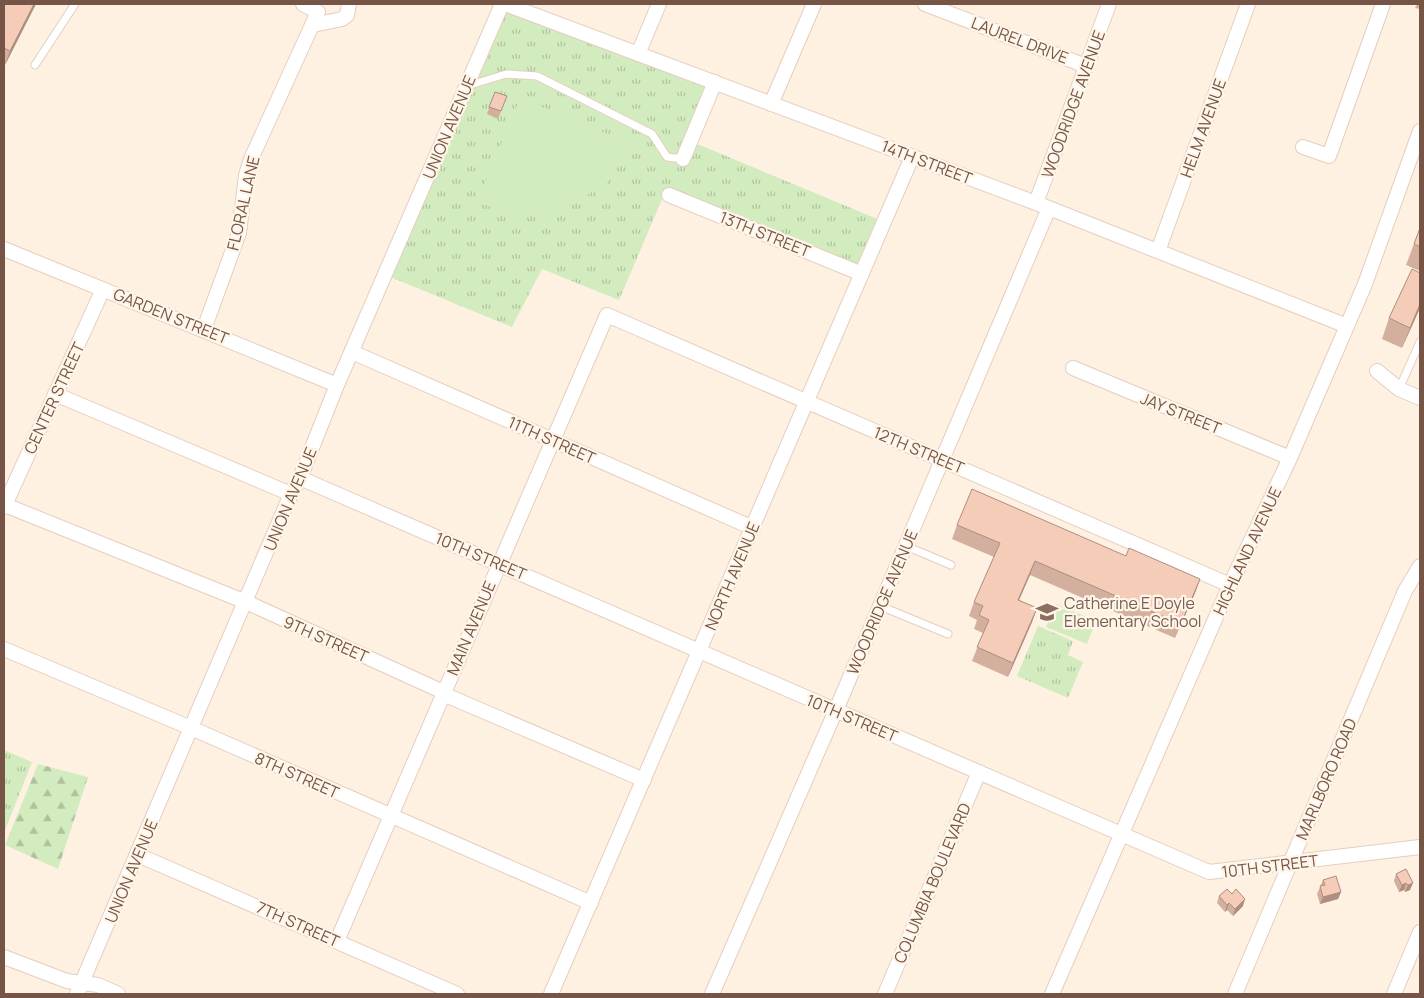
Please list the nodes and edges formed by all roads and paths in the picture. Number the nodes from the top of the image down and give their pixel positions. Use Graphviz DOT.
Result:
graph roads {
  1 [pos="74,4"];
  2 [pos="306,4"];
  3 [pos="349,4"];
  4 [pos="503,4"];
  5 [pos="659,4"];
  6 [pos="814,4"];
  7 [pos="925,4"];
  8 [pos="1109,4"];
  9 [pos="1248,4"];
  10 [pos="1383,4"];
  11 [pos="313,25"];
  12 [pos="638,54"];
  13 [pos="35,65"];
  14 [pos="1086,66"];
  15 [pos="715,82"];
  16 [pos="466,86"];
  17 [pos="772,104"];
  18 [pos="1420,131"];
  19 [pos="1303,147"];
  20 [pos="912,157"];
  21 [pos="683,159"];
  22 [pos="669,195"];
  23 [pos="1042,206"];
  24 [pos="4,249"];
  25 [pos="1158,251"];
  26 [pos="862,274"];
  27 [pos="103,289"];
  28 [pos="607,315"];
  29 [pos="1347,326"];
  30 [pos="204,329"];
  31 [pos="1420,342"];
  32 [pos="352,352"];
  33 [pos="1073,368"];
  34 [pos="1377,371"];
  35 [pos="337,385"];
  36 [pos="1400,389"];
  37 [pos="55,394"];
  38 [pos="1420,398"];
  39 [pos="807,401"];
  40 [pos="553,440"];
  41 [pos="1290,458"];
  42 [pos="942,460"];
  43 [pos="300,478"];
  44 [pos="291,494"];
  45 [pos="4,506"];
  46 [pos="753,528"];
  47 [pos="906,546"];
  48 [pos="499,564"];
  49 [pos="951,565"];
  50 [pos="1420,566"];
  51 [pos="1230,585"];
  52 [pos="246,602"];
  53 [pos="880,606"];
  54 [pos="948,634"];
  55 [pos="4,649"];
  56 [pos="700,652"];
  57 [pos="443,694"];
  58 [pos="836,710"];
  59 [pos="191,728"];
  60 [pos="979,772"];
  61 [pos="644,780"];
  62 [pos="391,817"];
  63 [pos="1121,834"];
  64 [pos="1420,847"];
  65 [pos="138,855"];
  66 [pos="1290,864"];
  67 [pos="590,903"];
  68 [pos="1420,932"];
  69 [pos="337,941"];
  70 [pos="4,957"];
  71 [pos="80,988"];
  72 [pos="118,994"];
  73 [pos="457,994"];
  74 [pos="551,994"];
  75 [pos="712,994"];
  76 [pos="885,994"];
  77 [pos="1052,994"];
  78 [pos="1235,994"];
  79 [pos="1394,994"];
  1 -- 13 [label="lane"];
  2 -- 11 [label="street"];
  3 -- 11 [label="street"];
  4 -- 12 [label="street, 14TH STREET"];
  4 -- 16 [label="street, UNION AVENUE"];
  5 -- 12 [label="street"];
  6 -- 17 [label="street"];
  7 -- 14 [label="street, LAUREL DRIVE"];
  8 -- 14 [label="street, WOODRIDGE AVENUE"];
  9 -- 25 [label="street, HELM AVENUE"];
  10 -- 19 [label="street"];
  11 -- 30 [label="street, FLORAL LANE"];
  12 -- 15 [label="street, 14TH STREET"];
  14 -- 23 [label="street, WOODRIDGE AVENUE"];
  15 -- 17 [label="street, 14TH STREET"];
  15 -- 21 [label="street"];
  16 -- 21 [label="lane"];
  16 -- 32 [label="street, UNION AVENUE"];
  17 -- 20 [label="street, 14TH STREET"];
  18 -- 29 [label="street, HIGHLAND AVENUE"];
  20 -- 23 [label="street, 14TH STREET"];
  20 -- 26 [label="street, NORTH AVENUE"];
  22 -- 26 [label="street, 13TH STREET"];
  23 -- 25 [label="street, 14TH STREET"];
  23 -- 42 [label="street, WOODRIDGE AVENUE"];
  24 -- 27 [label="street, GARDEN STREET"];
  25 -- 29 [label="street, 14TH STREET"];
  26 -- 39 [label="street, NORTH AVENUE"];
  27 -- 30 [label="street, GARDEN STREET"];
  27 -- 37 [label="street, CENTER STREET"];
  28 -- 39 [label="street, 12TH STREET"];
  28 -- 40 [label="street, MAIN AVENUE"];
  29 -- 41 [label="street, HIGHLAND AVENUE"];
  30 -- 35 [label="street, GARDEN STREET"];
  31 -- 36 [label="lane"];
  32 -- 35 [label="street, UNION AVENUE"];
  32 -- 40 [label="street, 11TH STREET"];
  33 -- 41 [label="street, JAY STREET"];
  34 -- 36 [label="street"];
  35 -- 43 [label="street, UNION AVENUE"];
  36 -- 38 [label="street"];
  37 -- 44 [label="street"];
  37 -- 45 [label="street, CENTER STREET"];
  39 -- 42 [label="street, 12TH STREET"];
  39 -- 46 [label="street, NORTH AVENUE"];
  40 -- 46 [label="street, 11TH STREET"];
  40 -- 48 [label="street, MAIN AVENUE"];
  41 -- 51 [label="street, HIGHLAND AVENUE"];
  42 -- 47 [label="street, WOODRIDGE AVENUE"];
  42 -- 51 [label="street, 12TH STREET"];
  43 -- 44 [label="street, UNION AVENUE"];
  43 -- 48 [label="street, 10TH STREET"];
  44 -- 52 [label="street, UNION AVENUE"];
  45 -- 52 [label="street, 9TH STREET"];
  46 -- 56 [label="street, NORTH AVENUE"];
  47 -- 49 [label="lane"];
  47 -- 53 [label="street, WOODRIDGE AVENUE"];
  48 -- 56 [label="street, 10TH STREET"];
  48 -- 57 [label="street, MAIN AVENUE"];
  50 -- 66 [label="street, MARLBORO ROAD"];
  51 -- 63 [label="street, HIGHLAND AVENUE"];
  52 -- 57 [label="street, 9TH STREET"];
  52 -- 59 [label="street, UNION AVENUE"];
  53 -- 54 [label="lane"];
  53 -- 58 [label="street, WOODRIDGE AVENUE"];
  55 -- 59 [label="street, 8TH STREET"];
  56 -- 58 [label="street, 10TH STREET"];
  56 -- 61 [label="street, NORTH AVENUE"];
  57 -- 61 [label="street, 9TH STREET"];
  57 -- 62 [label="street, MAIN AVENUE"];
  58 -- 60 [label="street, 10TH STREET"];
  58 -- 75 [label="street, WOODRIDGE AVENUE"];
  59 -- 62 [label="street, 8TH STREET"];
  59 -- 65 [label="street, UNION AVENUE"];
  60 -- 63 [label="street, 10TH STREET"];
  60 -- 76 [label="street, COLUMBIA BOULEVARD"];
  61 -- 67 [label="street, NORTH AVENUE"];
  62 -- 67 [label="street, 8TH STREET"];
  62 -- 69 [label="street, MAIN AVENUE"];
  63 -- 66 [label="street, 10TH STREET"];
  63 -- 77 [label="street, HIGHLAND AVENUE"];
  64 -- 66 [label="street, 10TH STREET"];
  65 -- 69 [label="street, 7TH STREET"];
  65 -- 71 [label="street, UNION AVENUE"];
  66 -- 78 [label="street, MARLBORO ROAD"];
  67 -- 74 [label="street, NORTH AVENUE"];
  68 -- 79 [label="street"];
  69 -- 73 [label="street, 7TH STREET"];
  70 -- 71 [label="street"];
  71 -- 72 [label="street"];
}
